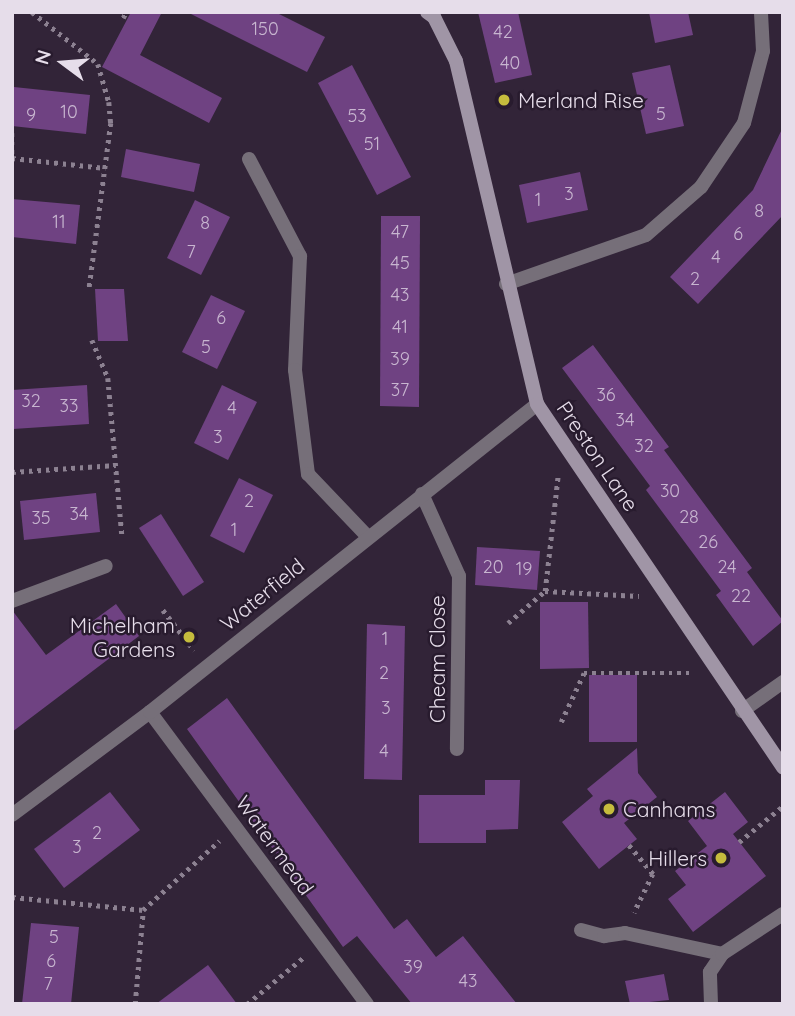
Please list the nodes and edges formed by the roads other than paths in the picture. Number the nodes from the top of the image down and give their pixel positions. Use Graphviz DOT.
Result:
graph roads {
  1 [pos="427,12"];
  2 [pos="761,12"];
  3 [pos="249,159"];
  4 [pos="506,284"];
  5 [pos="537,404"];
  6 [pos="422,494"];
  7 [pos="367,536"];
  8 [pos="106,566"];
  9 [pos="12,601"];
  10 [pos="783,682"];
  11 [pos="742,710"];
  12 [pos="150,712"];
  13 [pos="457,749"];
  14 [pos="783,768"];
  15 [pos="12,814"];
  16 [pos="783,914"];
  17 [pos="580,930"];
  18 [pos="722,954"];
  19 [pos="367,1004"];
  20 [pos="711,1004"];
  1 -- 4 [label="street, Preston Lane"];
  2 -- 4 [label="street"];
  3 -- 7 [label="street"];
  4 -- 5 [label="street, Preston Lane"];
  5 -- 6 [label="street, Waterfield"];
  5 -- 11 [label="street, Preston Lane"];
  6 -- 7 [label="street, Waterfield"];
  6 -- 13 [label="street, Cheam Close"];
  7 -- 12 [label="street, Waterfield"];
  8 -- 9 [label="street"];
  10 -- 11 [label="street"];
  11 -- 14 [label="street, Preston Lane"];
  12 -- 15 [label="street, Waterfield"];
  12 -- 19 [label="street, Watermead"];
  16 -- 18 [label="street"];
  17 -- 18 [label="street"];
  18 -- 20 [label="street"];
}
